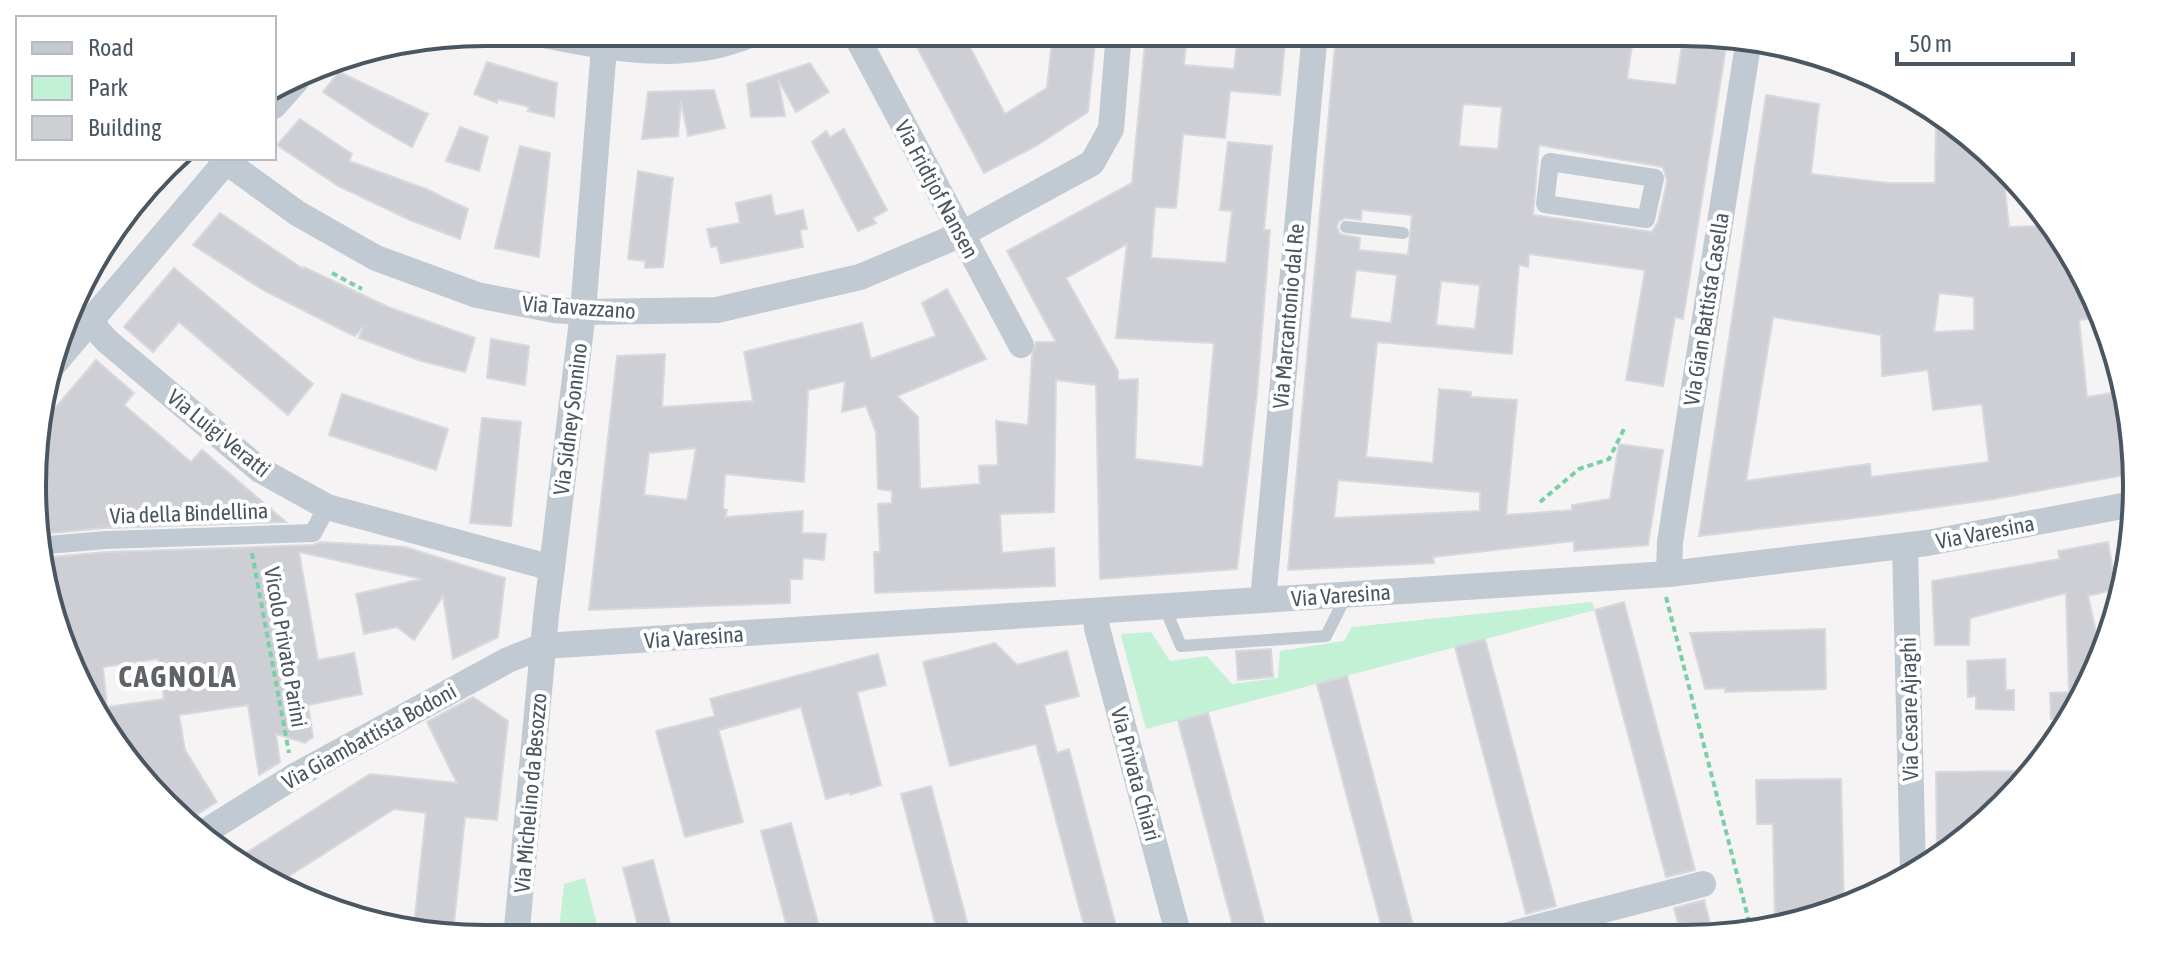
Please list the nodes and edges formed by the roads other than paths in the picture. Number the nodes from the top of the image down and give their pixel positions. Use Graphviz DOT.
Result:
graph roads {
  1 [pos="599,46"];
  2 [pos="713,46"];
  3 [pos="861,46"];
  4 [pos="1118,46"];
  5 [pos="1314,46"];
  6 [pos="604,47"];
  7 [pos="1747,51"];
  8 [pos="225,160"];
  9 [pos="227,160"];
  10 [pos="1550,162"];
  11 [pos="1346,227"];
  12 [pos="1403,233"];
  13 [pos="962,234"];
  14 [pos="583,312"];
  15 [pos="89,321"];
  16 [pos="1021,345"];
  17 [pos="68,346"];
  18 [pos="2122,506"];
  19 [pos="327,507"];
  20 [pos="50,545"];
  21 [pos="1905,546"];
  22 [pos="552,568"];
  23 [pos="1667,584"];
  24 [pos="1347,595"];
  25 [pos="1263,600"];
  26 [pos="1164,606"];
  27 [pos="1097,620"];
  28 [pos="543,646"];
  29 [pos="211,828"];
  30 [pos="1913,860"];
  31 [pos="1703,884"];
  32 [pos="517,925"];
  33 [pos="1176,925"];
  34 [pos="1546,925"];
  1 -- 6 [label="street"];
  2 -- 6 [label="street"];
  3 -- 13 [label="street, Via Fridtjof Nansen"];
  4 -- 13 [label="street, Via Tavazzano"];
  5 -- 25 [label="street, Via Marcantonio dal Re"];
  6 -- 14 [label="street, Via Sidney Sonnino"];
  7 -- 23 [label="street, Via Gian Battista Casella"];
  8 -- 15 [label="street"];
  9 -- 14 [label="street, Via Tavazzano"];
  10 -- 10 [label="street"];
  11 -- 12 [label="lane"];
  13 -- 14 [label="street, Via Tavazzano"];
  13 -- 16 [label="street, Via Fridtjof Nansen"];
  14 -- 22 [label="street, Via Sidney Sonnino"];
  15 -- 17 [label="street"];
  15 -- 19 [label="street, Via Luigi Veratti"];
  18 -- 21 [label="street, Via Varesina"];
  19 -- 20 [label="street, Via della Bindellina"];
  19 -- 22 [label="street, Via Luigi Veratti"];
  21 -- 23 [label="street, Via Varesina"];
  21 -- 30 [label="street, Via Cesare Ajraghi"];
  22 -- 28 [label="street, Via Sidney Sonnino"];
  23 -- 24 [label="street, Via Varesina"];
  24 -- 25 [label="street, Via Varesina"];
  24 -- 26 [label="lane"];
  25 -- 26 [label="street, Via Varesina"];
  26 -- 27 [label="street, Via Varesina"];
  27 -- 28 [label="street, Via Varesina"];
  27 -- 33 [label="street, Via Privata Chiari"];
  28 -- 29 [label="street, Via Giambattista Bodoni"];
  28 -- 32 [label="street, Via Michelino da Besozzo"];
  31 -- 34 [label="street"];
}
